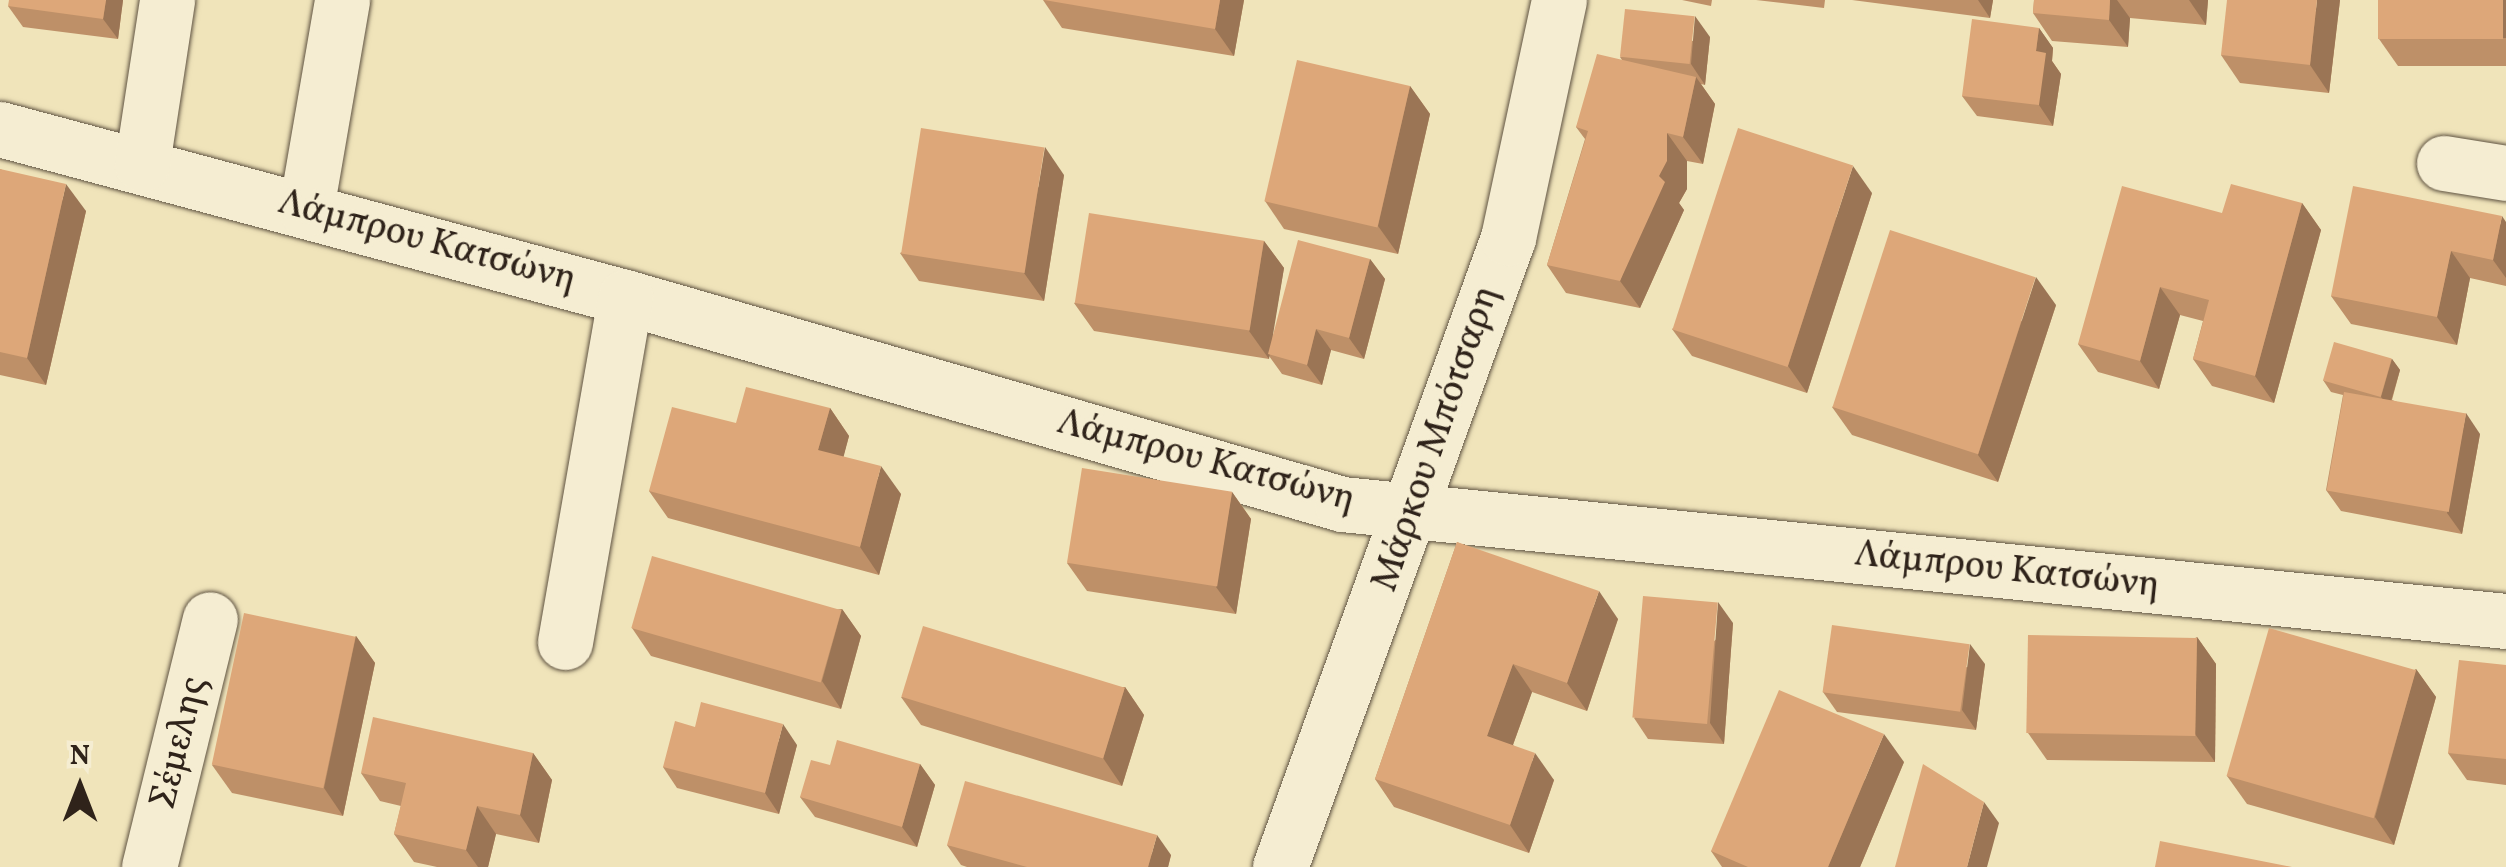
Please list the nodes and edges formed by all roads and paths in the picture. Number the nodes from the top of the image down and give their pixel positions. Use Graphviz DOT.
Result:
graph roads {
  1 [pos="167,0"];
  2 [pos="342,0"];
  3 [pos="1560,0"];
  4 [pos="0,129"];
  5 [pos="142,164"];
  6 [pos="2444,164"];
  7 [pos="2506,173"];
  8 [pos="306,209"];
  9 [pos="625,296"];
  10 [pos="1413,512"];
  11 [pos="210,619"];
  12 [pos="2506,620"];
  13 [pos="566,642"];
  14 [pos="143,866"];
  15 [pos="1280,867"];
  1 -- 5 [label="street"];
  2 -- 8 [label="street"];
  3 -- 10 [label="street, Μάρκου Μπότσαρη"];
  4 -- 5 [label="street, Λάμπρου Κατσώνη"];
  5 -- 8 [label="street, Λάμπρου Κατσώνη"];
  6 -- 7 [label="street"];
  8 -- 9 [label="street, Λάμπρου Κατσώνη"];
  9 -- 10 [label="street, Λάμπρου Κατσώνη"];
  9 -- 13 [label="street"];
  10 -- 12 [label="street, Λάμπρου Κατσώνη"];
  10 -- 15 [label="street, Μάρκου Μπότσαρη"];
  11 -- 14 [label="street, Σέμελης"];
}
